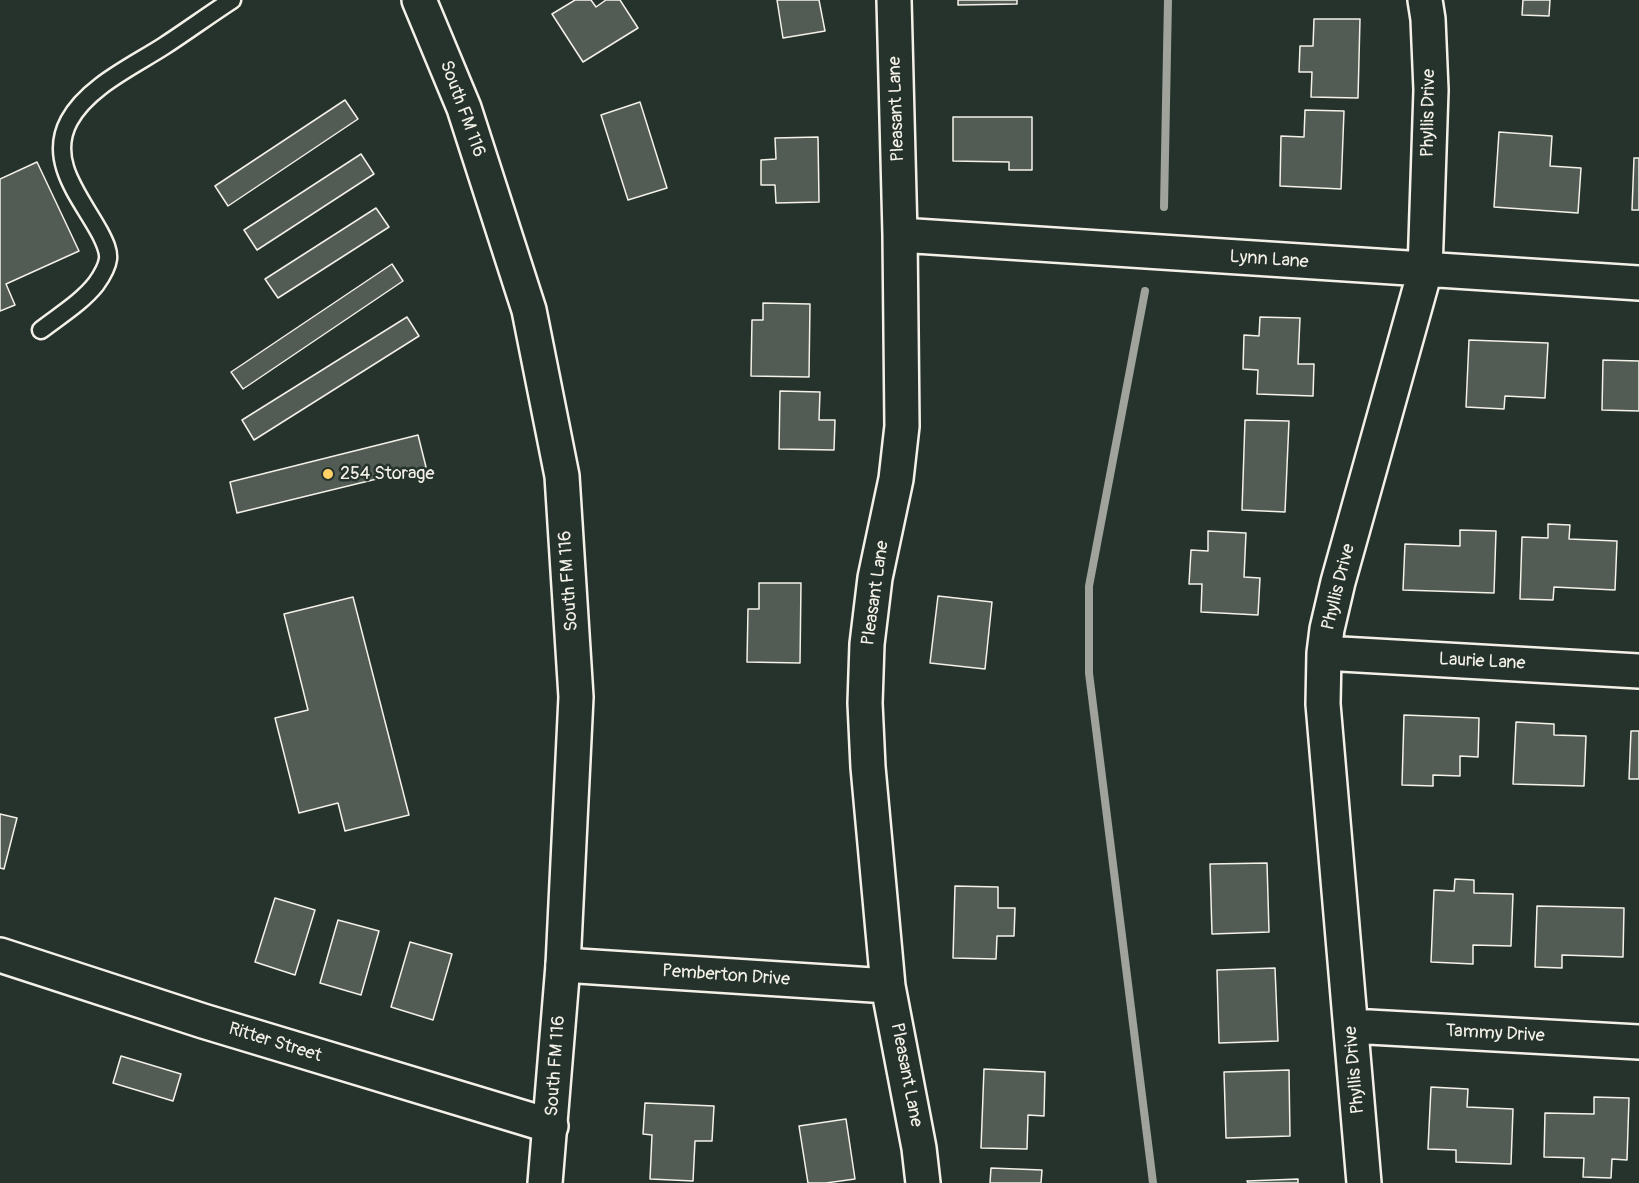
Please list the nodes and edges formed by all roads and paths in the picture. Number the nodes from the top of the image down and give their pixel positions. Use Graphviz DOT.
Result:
graph roads {
  1 [pos="232,0"];
  2 [pos="419,0"];
  3 [pos="894,0"];
  4 [pos="1425,0"];
  5 [pos="900,235"];
  6 [pos="1425,271"];
  7 [pos="1639,283"];
  8 [pos="41,330"];
  9 [pos="1324,653"];
  10 [pos="1639,672"];
  11 [pos="0,955"];
  12 [pos="563,965"];
  13 [pos="888,986"];
  14 [pos="1351,1026"];
  15 [pos="1639,1042"];
  16 [pos="551,1126"];
  17 [pos="545,1183"];
  18 [pos="923,1183"];
  19 [pos="1364,1183"];
  1 -- 8 [label="lane"];
  2 -- 12 [label="street, South FM 116"];
  3 -- 5 [label="street, Pleasant Lane"];
  4 -- 6 [label="street, Phyllis Drive"];
  5 -- 6 [label="street, Lynn Lane"];
  5 -- 13 [label="street, Pleasant Lane"];
  6 -- 7 [label="street, Lynn Lane"];
  6 -- 9 [label="street, Phyllis Drive"];
  9 -- 10 [label="street, Laurie Lane"];
  9 -- 14 [label="street, Phyllis Drive"];
  11 -- 16 [label="street, Ritter Street"];
  12 -- 13 [label="street, Pemberton Drive"];
  12 -- 16 [label="street, South FM 116"];
  13 -- 18 [label="street, Pleasant Lane"];
  14 -- 15 [label="street, Tammy Drive"];
  14 -- 19 [label="street, Phyllis Drive"];
  16 -- 17 [label="street, South FM 116"];
}
